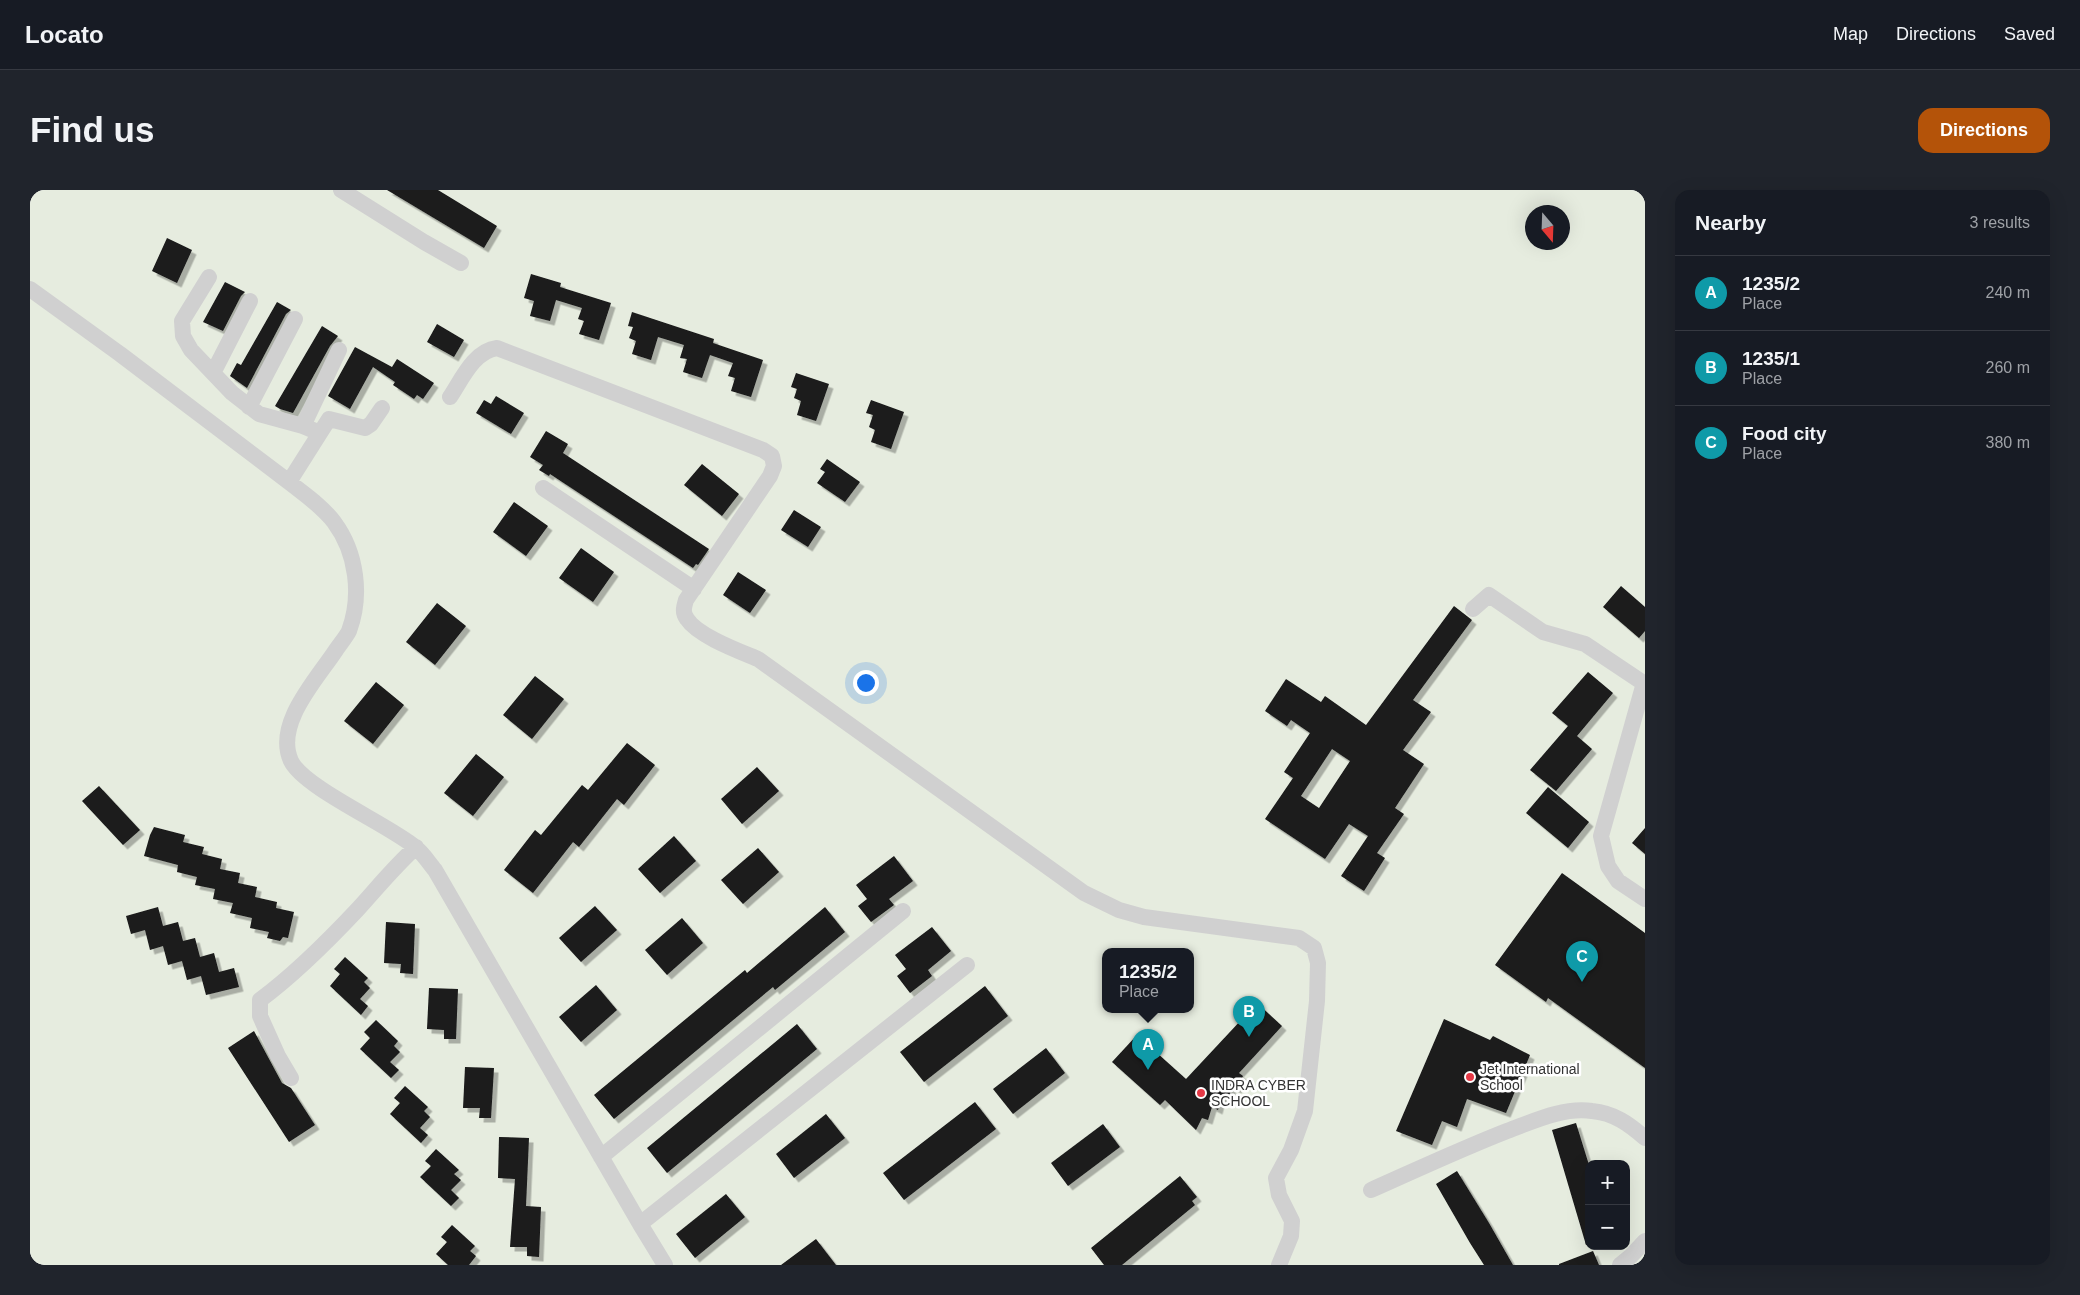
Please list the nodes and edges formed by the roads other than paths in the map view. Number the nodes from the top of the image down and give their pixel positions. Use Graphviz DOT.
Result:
graph roads {
  1 [pos="340,190"];
  2 [pos="461,263"];
  3 [pos="209,276"];
  4 [pos="30,289"];
  5 [pos="250,301"];
  6 [pos="295,319"];
  7 [pos="339,350"];
  8 [pos="213,373"];
  9 [pos="450,397"];
  10 [pos="249,407"];
  11 [pos="382,408"];
  12 [pos="303,426"];
  13 [pos="320,433"];
  14 [pos="289,482"];
  15 [pos="543,488"];
  16 [pos="694,589"];
  17 [pos="1473,609"];
  18 [pos="1645,684"];
  19 [pos="416,847"];
  20 [pos="1645,899"];
  21 [pos="903,911"];
  22 [pos="967,965"];
  23 [pos="292,1078"];
  24 [pos="1645,1138"];
  25 [pos="601,1157"];
  26 [pos="1371,1190"];
  27 [pos="640,1224"];
  28 [pos="1645,1241"];
  29 [pos="665,1265"];
  30 [pos="1279,1265"];
  31 [pos="1620,1265"];
  1 -- 2 [label="street"];
  3 -- 8 [label="street"];
  4 -- 14 [label="street"];
  5 -- 8 [label="street"];
  6 -- 10 [label="street"];
  7 -- 12 [label="street"];
  8 -- 10 [label="street"];
  9 -- 16 [label="street"];
  10 -- 12 [label="street"];
  11 -- 13 [label="street"];
  12 -- 13 [label="street"];
  13 -- 14 [label="street"];
  14 -- 19 [label="street"];
  15 -- 16 [label="street"];
  16 -- 30 [label="street"];
  17 -- 18 [label="street"];
  18 -- 20 [label="street"];
  19 -- 23 [label="street"];
  19 -- 25 [label="street"];
  21 -- 25 [label="street"];
  22 -- 27 [label="street"];
  24 -- 26 [label="street"];
  25 -- 27 [label="street"];
  27 -- 29 [label="street"];
  28 -- 31 [label="street"];
}
